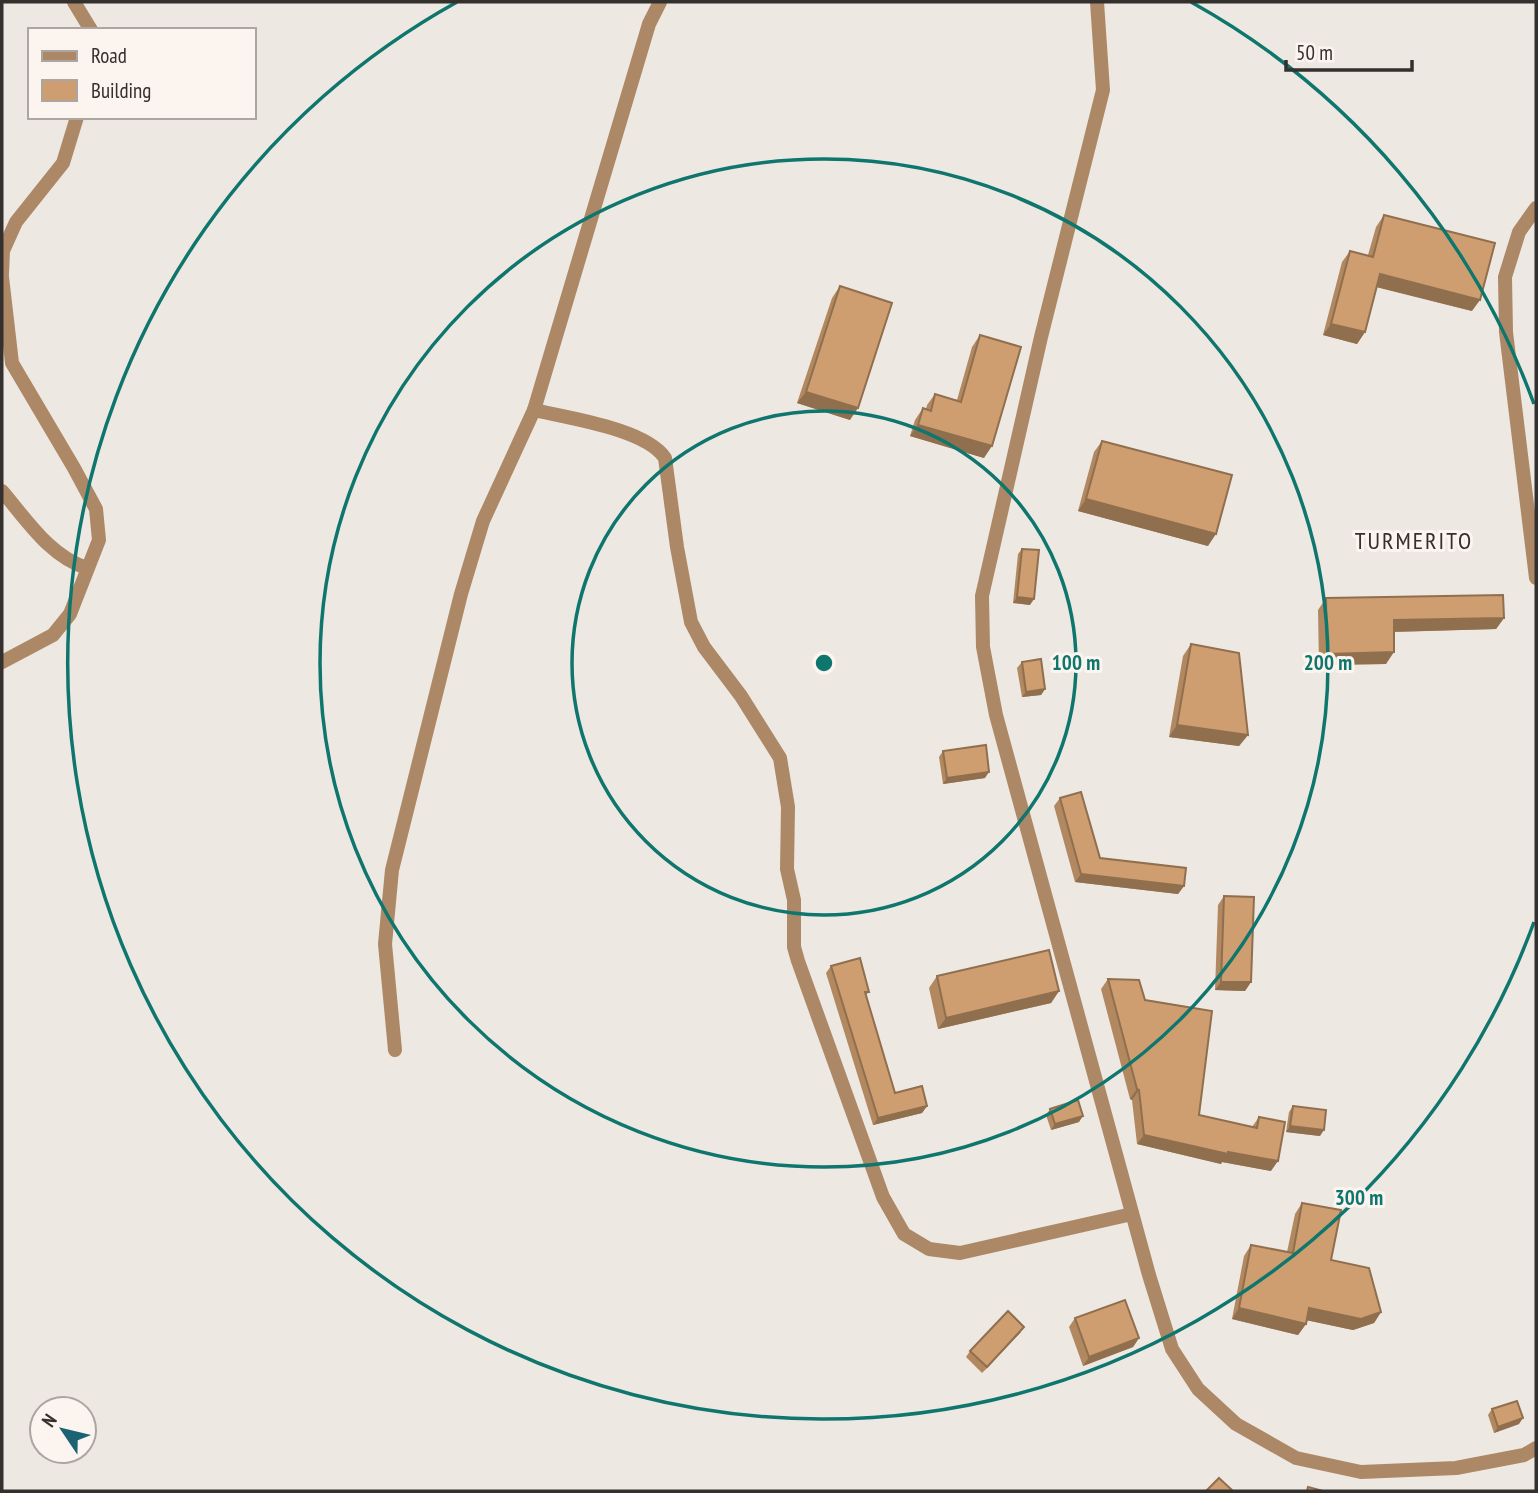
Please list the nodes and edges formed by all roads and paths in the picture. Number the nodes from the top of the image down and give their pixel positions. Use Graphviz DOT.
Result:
graph roads {
  1 [pos="74,2"];
  2 [pos="660,2"];
  3 [pos="1097,2"];
  4 [pos="90,28"];
  5 [pos="76,119"];
  6 [pos="1536,208"];
  7 [pos="2,276"];
  8 [pos="534,410"];
  9 [pos="2,491"];
  10 [pos="87,568"];
  11 [pos="1536,578"];
  12 [pos="2,662"];
  13 [pos="395,1050"];
  14 [pos="1132,1214"];
  15 [pos="1536,1448"];
  1 -- 4 [label="street"];
  2 -- 8 [label="street"];
  3 -- 14 [label="street"];
  5 -- 7 [label="street"];
  6 -- 11 [label="street"];
  7 -- 10 [label="street"];
  8 -- 13 [label="street"];
  8 -- 14 [label="street"];
  9 -- 10 [label="street"];
  10 -- 12 [label="street"];
  14 -- 15 [label="street"];
}
